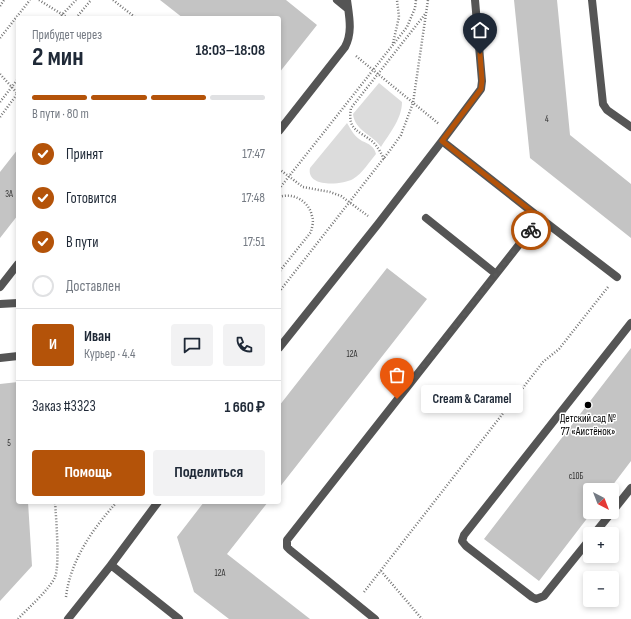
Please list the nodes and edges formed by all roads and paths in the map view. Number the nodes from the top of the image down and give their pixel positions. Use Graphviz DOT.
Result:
graph roads {
  1 [pos="4,0"];
  2 [pos="30,0"];
  3 [pos="39,0"];
  4 [pos="76,0"];
  5 [pos="91,0"];
  6 [pos="113,0"];
  7 [pos="337,0"];
  8 [pos="347,0"];
  9 [pos="397,0"];
  10 [pos="416,0"];
  11 [pos="428,0"];
  12 [pos="475,0"];
  13 [pos="592,0"];
  14 [pos="0,6"];
  15 [pos="348,9"];
  16 [pos="427,12"];
  17 [pos="62,14"];
  18 [pos="131,14"];
  19 [pos="17,16"];
  20 [pos="65,16"];
  21 [pos="78,16"];
  22 [pos="134,16"];
  23 [pos="16,18"];
  24 [pos="0,38"];
  25 [pos="393,45"];
  26 [pos="345,47"];
  27 [pos="373,70"];
  28 [pos="0,74"];
  29 [pos="378,74"];
  30 [pos="16,82"];
  31 [pos="12,87"];
  32 [pos="16,92"];
  33 [pos="16,97"];
  34 [pos="0,102"];
  35 [pos="413,103"];
  36 [pos="0,117"];
  37 [pos="631,127"];
  38 [pos="281,128"];
  39 [pos="448,132"];
  40 [pos="442,141"];
  41 [pos="384,158"];
  42 [pos="281,170"];
  43 [pos="289,176"];
  44 [pos="281,186"];
  45 [pos="281,197"];
  46 [pos="349,203"];
  47 [pos="370,218"];
  48 [pos="426,218"];
  49 [pos="540,218"];
  50 [pos="16,267"];
  51 [pos="281,270"];
  52 [pos="496,274"];
  53 [pos="616,277"];
  54 [pos="0,287"];
  55 [pos="281,289"];
  56 [pos="16,302"];
  57 [pos="0,304"];
  58 [pos="631,323"];
  59 [pos="281,345"];
  60 [pos="16,356"];
  61 [pos="0,358"];
  62 [pos="631,488"];
  63 [pos="619,503"];
  64 [pos="56,504"];
  65 [pos="115,504"];
  66 [pos="157,504"];
  67 [pos="606,519"];
  68 [pos="600,527"];
  69 [pos="583,548"];
  70 [pos="111,565"];
  71 [pos="381,570"];
  72 [pos="66,604"];
  73 [pos="356,604"];
  74 [pos="18,619"];
  75 [pos="68,619"];
  76 [pos="178,619"];
  77 [pos="375,619"];
  78 [pos="422,619"];
  1 -- 14 [label="path"];
  2 -- 19 [label="path"];
  3 -- 17 [label="path"];
  4 -- 17 [label="path"];
  5 -- 21 [label="path"];
  6 -- 18 [label="path"];
  7 -- 15 [label="lane"];
  8 -- 15 [label="lane"];
  9 -- 25 [label="path"];
  10 -- 25 [label="path"];
  11 -- 16 [label="path"];
  12 -- 39 [label="lane"];
  13 -- 37 [label="lane"];
  15 -- 26 [label="lane"];
  16 -- 29 [label="path"];
  16 -- 35 [label="path"];
  17 -- 20 [label="path"];
  18 -- 22 [label="path"];
  23 -- 24 [label="path"];
  25 -- 27 [label="path"];
  26 -- 27 [label="path"];
  26 -- 38 [label="lane"];
  27 -- 29 [label="path"];
  27 -- 43 [label="path"];
  28 -- 31 [label="path"];
  29 -- 35 [label="path"];
  29 -- 41 [label="path"];
  30 -- 31 [label="path"];
  31 -- 32 [label="path"];
  31 -- 34 [label="path"];
  33 -- 36 [label="path"];
  35 -- 39 [label="path"];
  35 -- 41 [label="path"];
  39 -- 40 [label="lane"];
  40 -- 49 [label="lane"];
  40 -- 59 [label="lane"];
  41 -- 46 [label="path"];
  42 -- 43 [label="path"];
  43 -- 44 [label="path"];
  43 -- 46 [label="path"];
  45 -- 51 [label="path"];
  46 -- 47 [label="path"];
  46 -- 55 [label="path"];
  48 -- 52 [label="lane"];
  49 -- 52 [label="lane"];
  49 -- 53 [label="lane"];
  50 -- 54 [label="lane"];
  52 -- 73 [label="lane"];
  53 -- 71 [label="path"];
  56 -- 57 [label="lane"];
  58 -- 69 [label="lane"];
  60 -- 61 [label="lane"];
  62 -- 63 [label="lane"];
  64 -- 74 [label="path"];
  65 -- 72 [label="path"];
  66 -- 70 [label="lane"];
  67 -- 68 [label="lane"];
  70 -- 75 [label="lane"];
  70 -- 76 [label="lane"];
  71 -- 73 [label="path"];
  71 -- 78 [label="path"];
  73 -- 77 [label="lane"];
}
